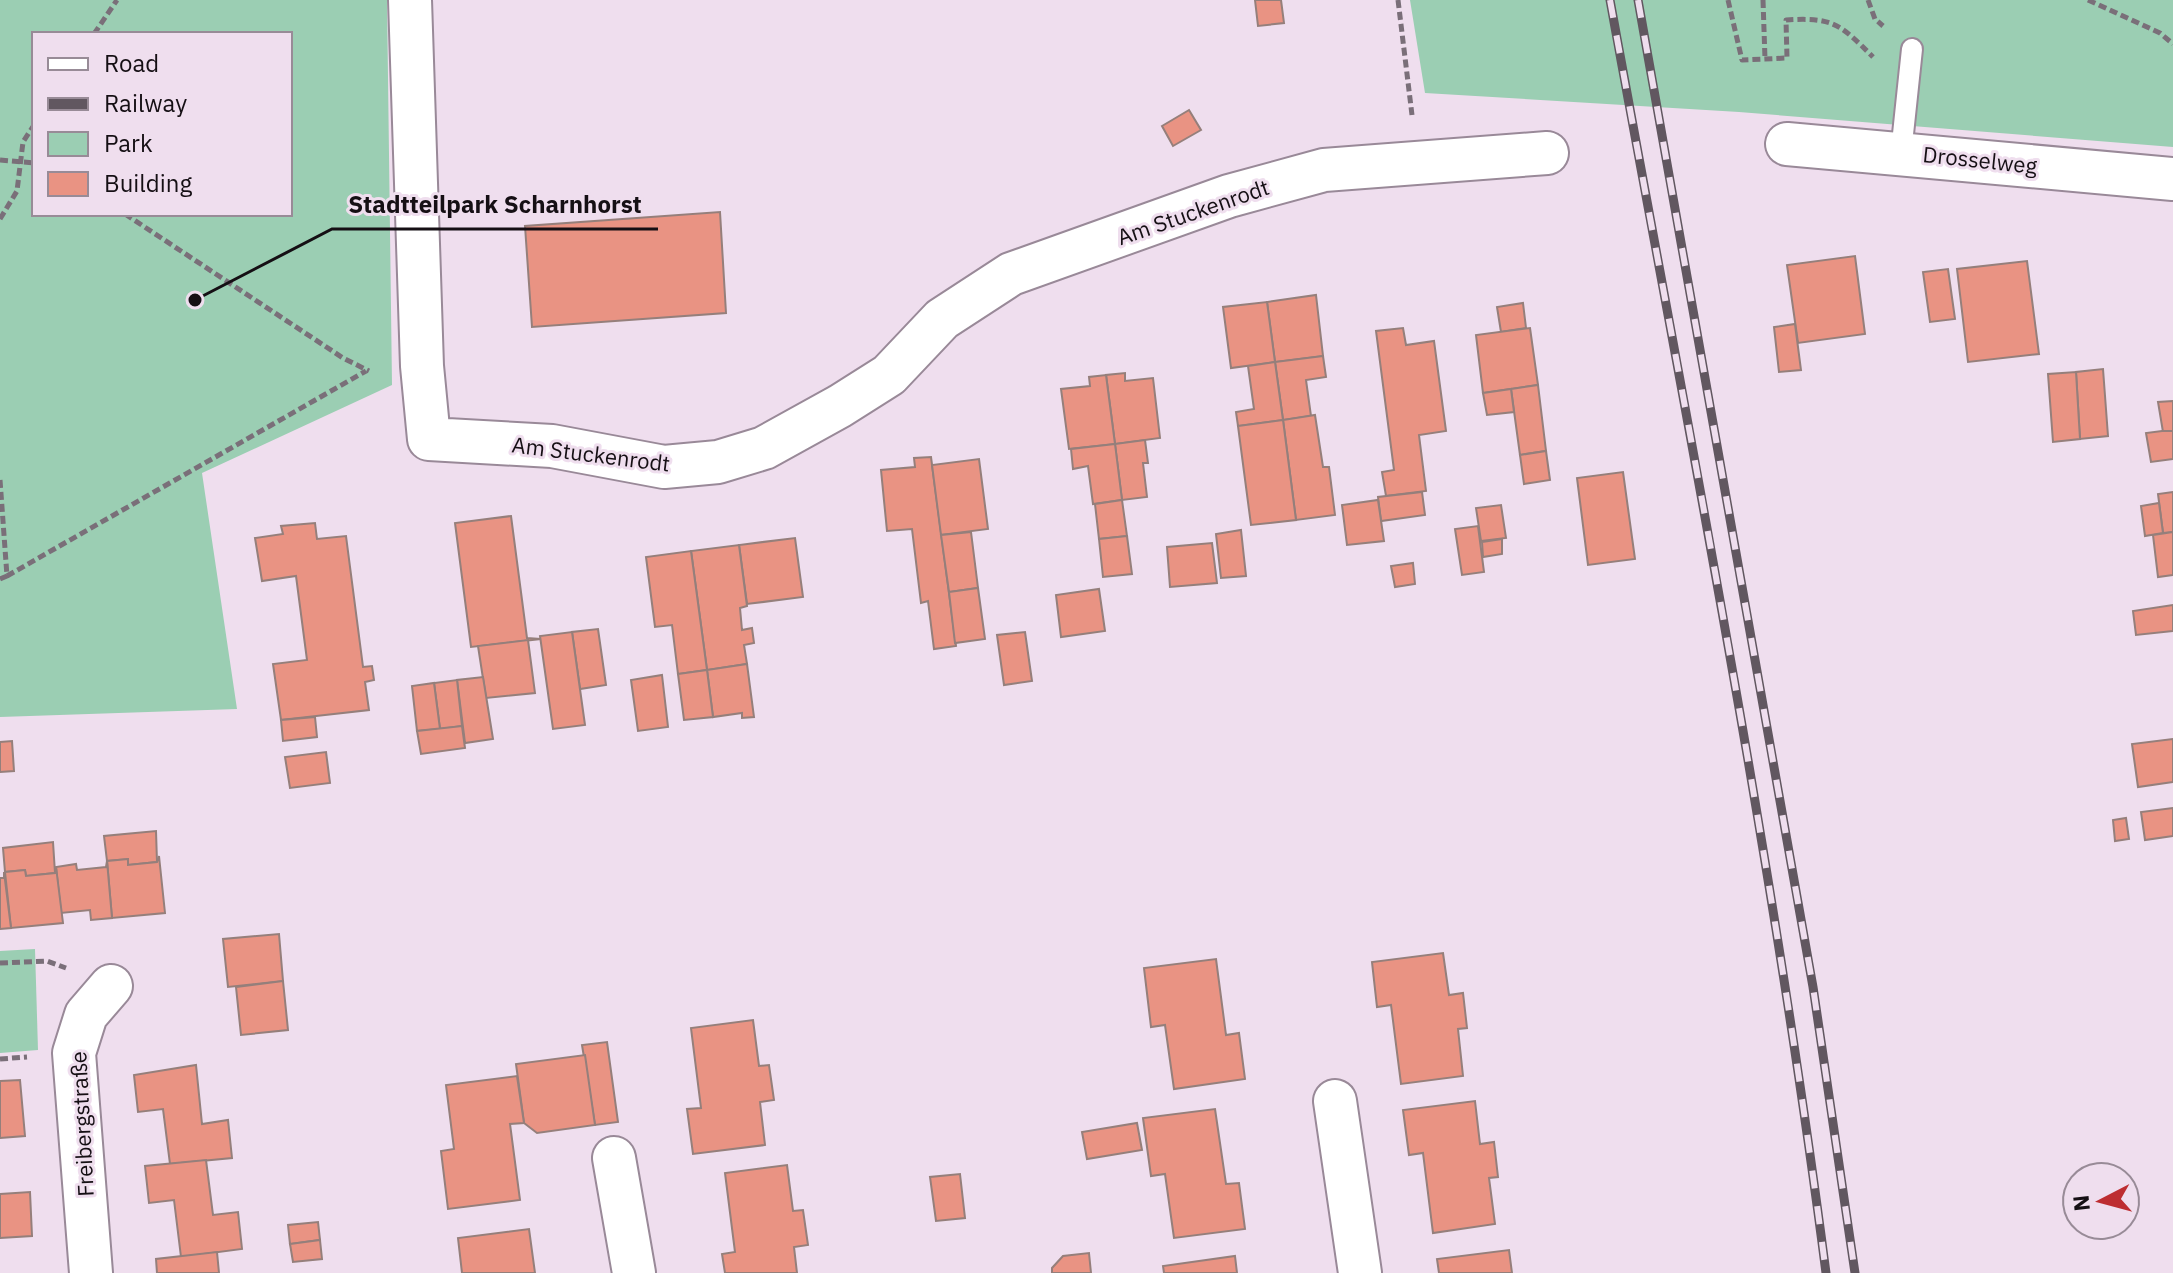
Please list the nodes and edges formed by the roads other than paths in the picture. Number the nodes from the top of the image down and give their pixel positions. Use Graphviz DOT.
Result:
graph roads {
  1 [pos="410,0"];
  2 [pos="1912,49"];
  3 [pos="1787,144"];
  4 [pos="1547,153"];
  5 [pos="1901,153"];
  6 [pos="2173,179"];
  7 [pos="111,986"];
  8 [pos="1335,1101"];
  9 [pos="614,1158"];
  10 [pos="91,1273"];
  11 [pos="634,1273"];
  12 [pos="1360,1273"];
  1 -- 4 [label="street, Am Stuckenrodt"];
  2 -- 5 [label="lane"];
  3 -- 5 [label="street, Drosselweg"];
  5 -- 6 [label="street, Drosselweg"];
  7 -- 10 [label="street, Freibergstraße"];
  8 -- 12 [label="street"];
  9 -- 11 [label="street"];
}
